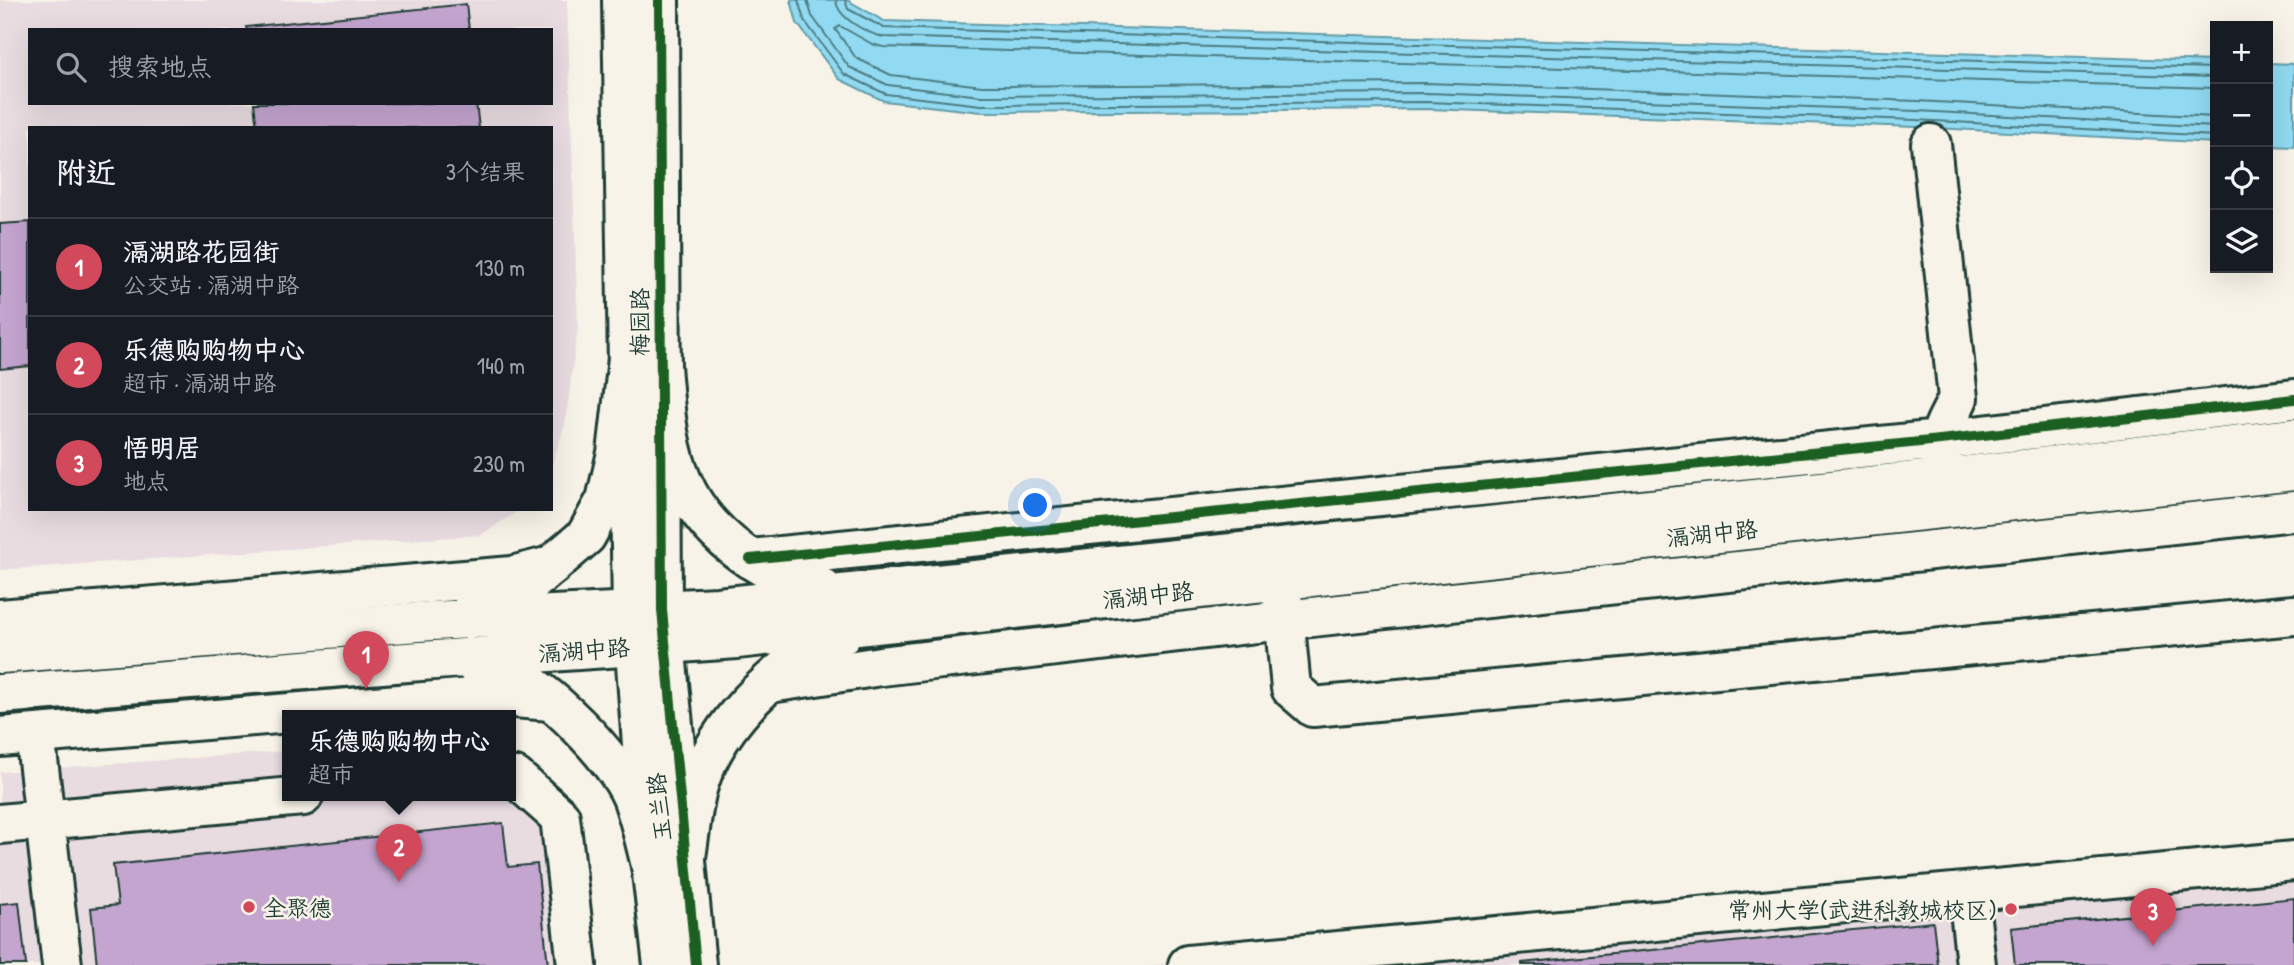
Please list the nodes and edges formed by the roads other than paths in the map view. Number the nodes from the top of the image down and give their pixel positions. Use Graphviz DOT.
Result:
graph roads {
  1 [pos="622,0"];
  2 [pos="659,0"];
  3 [pos="1931,144"];
  4 [pos="644,351"];
  5 [pos="2294,399"];
  6 [pos="2294,438"];
  7 [pos="1940,440"];
  8 [pos="2294,471"];
  9 [pos="1944,478"];
  10 [pos="2294,511"];
  11 [pos="750,559"];
  12 [pos="551,566"];
  13 [pos="1281,580"];
  14 [pos="856,610"];
  15 [pos="2294,615"];
  16 [pos="0,620"];
  17 [pos="1284,620"];
  18 [pos="431,621"];
  19 [pos="648,628"];
  20 [pos="0,654"];
  21 [pos="407,662"];
  22 [pos="770,683"];
  23 [pos="0,694"];
  24 [pos="551,701"];
  25 [pos="328,710"];
  26 [pos="282,714"];
  27 [pos="17,736"];
  28 [pos="516,778"];
  29 [pos="282,798"];
  30 [pos="44,820"];
  31 [pos="0,824"];
  32 [pos="2294,861"];
  33 [pos="668,864"];
  34 [pos="1968,892"];
  35 [pos="1488,951"];
  36 [pos="62,965"];
  37 [pos="577,965"];
  38 [pos="663,965"];
  39 [pos="696,965"];
  40 [pos="1188,965"];
  41 [pos="1976,965"];
  1 -- 4 [label="main road, 梅园路"];
  2 -- 4 [label="main road, 梅园路"];
  3 -- 7 [label="main road"];
  4 -- 11 [label="main road"];
  4 -- 12 [label="main road"];
  4 -- 19 [label="main road, 梅园路"];
  5 -- 7 [label="main road"];
  6 -- 9 [label="main road, 滆湖中路"];
  7 -- 9 [label="main road"];
  7 -- 11 [label="main road"];
  8 -- 13 [label="main road, 滆湖中路"];
  9 -- 14 [label="main road, 滆湖中路"];
  10 -- 17 [label="main road"];
  11 -- 14 [label="main road"];
  12 -- 16 [label="main road"];
  12 -- 18 [label="main road"];
  13 -- 14 [label="main road, 滆湖中路"];
  13 -- 17 [label="main road"];
  14 -- 19 [label="main road, 滆湖中路"];
  14 -- 22 [label="main road"];
  15 -- 17 [label="main road"];
  17 -- 22 [label="main road"];
  18 -- 19 [label="main road, 滆湖中路"];
  18 -- 20 [label="main road, 滆湖中路"];
  19 -- 21 [label="main road, 滆湖中路"];
  19 -- 33 [label="main road, 玉兰路"];
  21 -- 23 [label="main road, 滆湖中路"];
  21 -- 24 [label="main road"];
  22 -- 33 [label="main road"];
  24 -- 25 [label="main road"];
  24 -- 33 [label="main road"];
  26 -- 27 [label="main road"];
  27 -- 30 [label="main road"];
  28 -- 37 [label="main road"];
  29 -- 30 [label="main road"];
  30 -- 31 [label="main road"];
  30 -- 36 [label="main road"];
  32 -- 34 [label="main road"];
  33 -- 38 [label="main road, 玉兰路"];
  33 -- 39 [label="main road, 玉兰路"];
  34 -- 35 [label="main road"];
  34 -- 41 [label="main road"];
  35 -- 40 [label="main road"];
}
